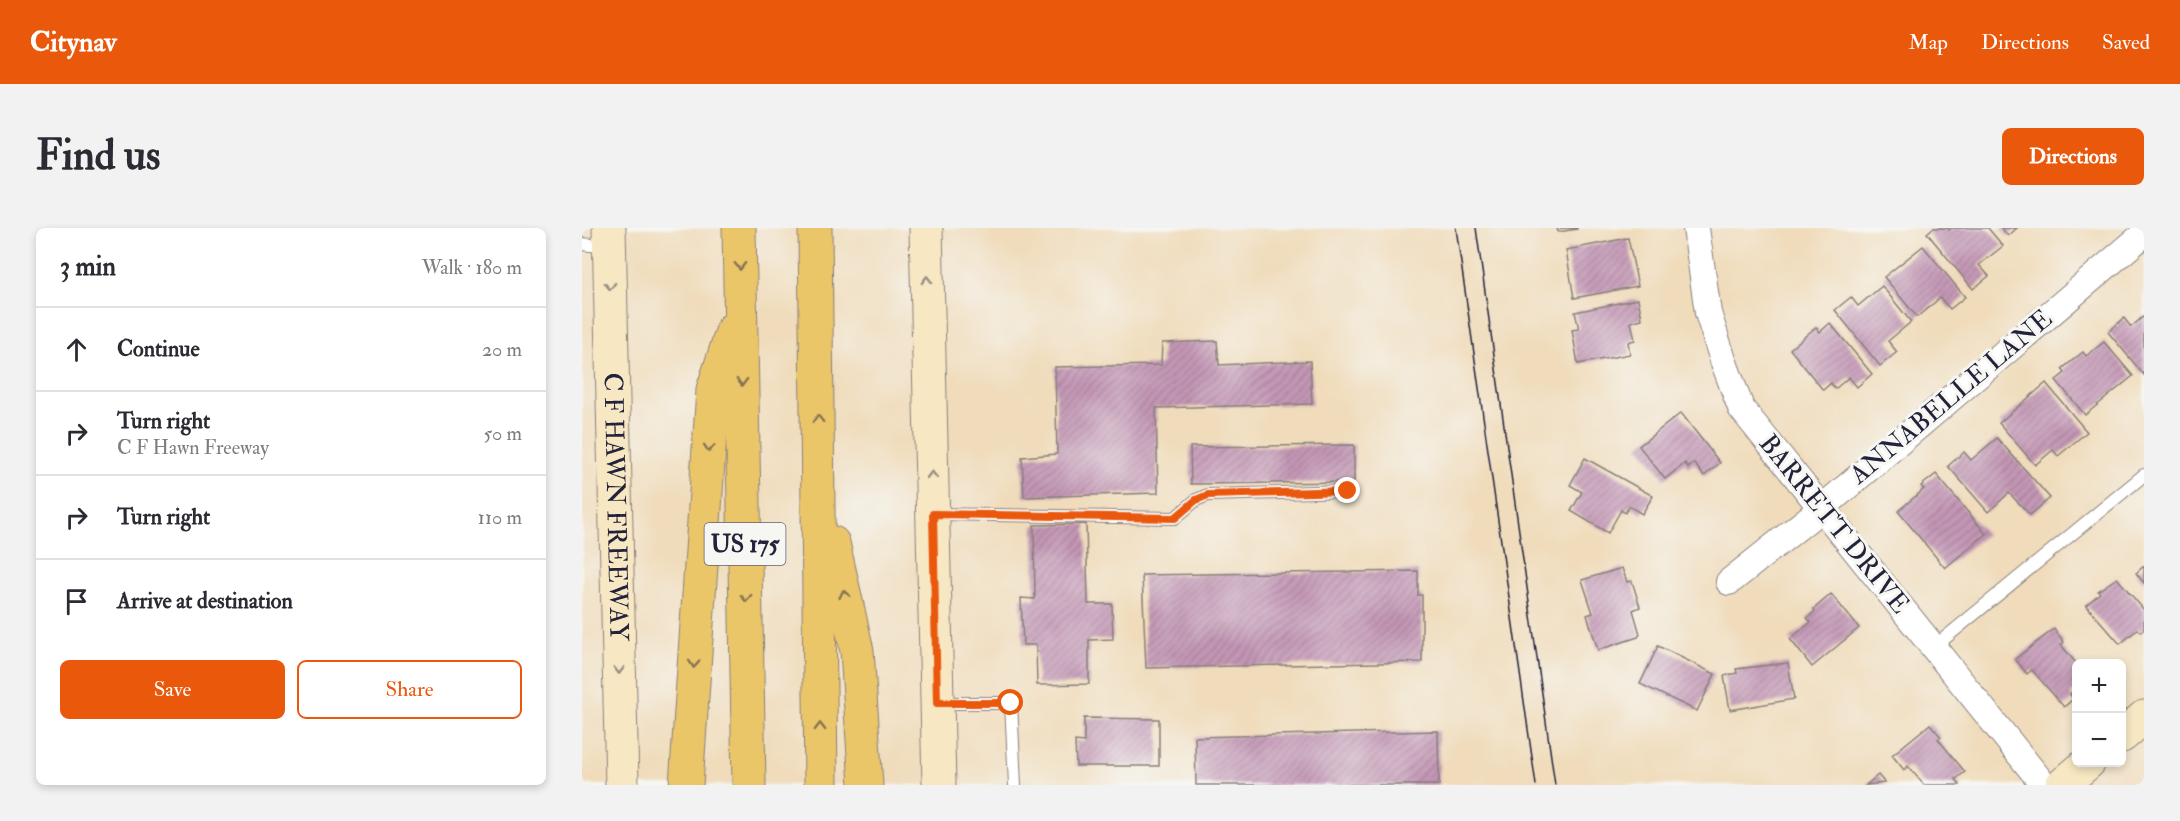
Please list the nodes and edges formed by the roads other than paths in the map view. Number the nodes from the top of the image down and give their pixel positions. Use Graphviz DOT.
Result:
graph roads {
  1 [pos="739,228"];
  2 [pos="815,228"];
  3 [pos="926,228"];
  4 [pos="1696,228"];
  5 [pos="2144,234"];
  6 [pos="600,240"];
  7 [pos="741,303"];
  8 [pos="2144,475"];
  9 [pos="818,477"];
  10 [pos="1348,491"];
  11 [pos="1822,507"];
  12 [pos="933,514"];
  13 [pos="1729,582"];
  14 [pos="1934,647"];
  15 [pos="937,703"];
  16 [pos="2144,717"];
  17 [pos="2126,732"];
  18 [pos="2083,767"];
  19 [pos="622,785"];
  20 [pos="686,785"];
  21 [pos="749,785"];
  22 [pos="821,785"];
  23 [pos="866,785"];
  24 [pos="939,785"];
  25 [pos="1015,785"];
  26 [pos="2044,785"];
  27 [pos="2062,785"];
  1 -- 7 [label="highway, US 175, one-way"];
  9 -- 2 [label="highway, US 175, one-way"];
  12 -- 3 [label="main road, one-way"];
  4 -- 11 [label="street, BARRETT DRIVE"];
  5 -- 11 [label="street, ANNABELLE LANE"];
  6 -- 19 [label="main road, C F HAWN FREEWAY, one-way"];
  7 -- 20 [label="highway, one-way"];
  7 -- 21 [label="highway, US 175, one-way"];
  8 -- 14 [label="lane"];
  22 -- 9 [label="highway, US 175, one-way"];
  23 -- 9 [label="highway, one-way"];
  10 -- 12 [label="lane"];
  11 -- 13 [label="street, ANNABELLE LANE"];
  11 -- 14 [label="street, BARRETT DRIVE"];
  12 -- 15 [label="main road"];
  14 -- 26 [label="street, BARRETT DRIVE"];
  15 -- 24 [label="main road"];
  15 -- 25 [label="lane"];
  16 -- 17 [label="main road"];
  18 -- 27 [label="main road"];
}
